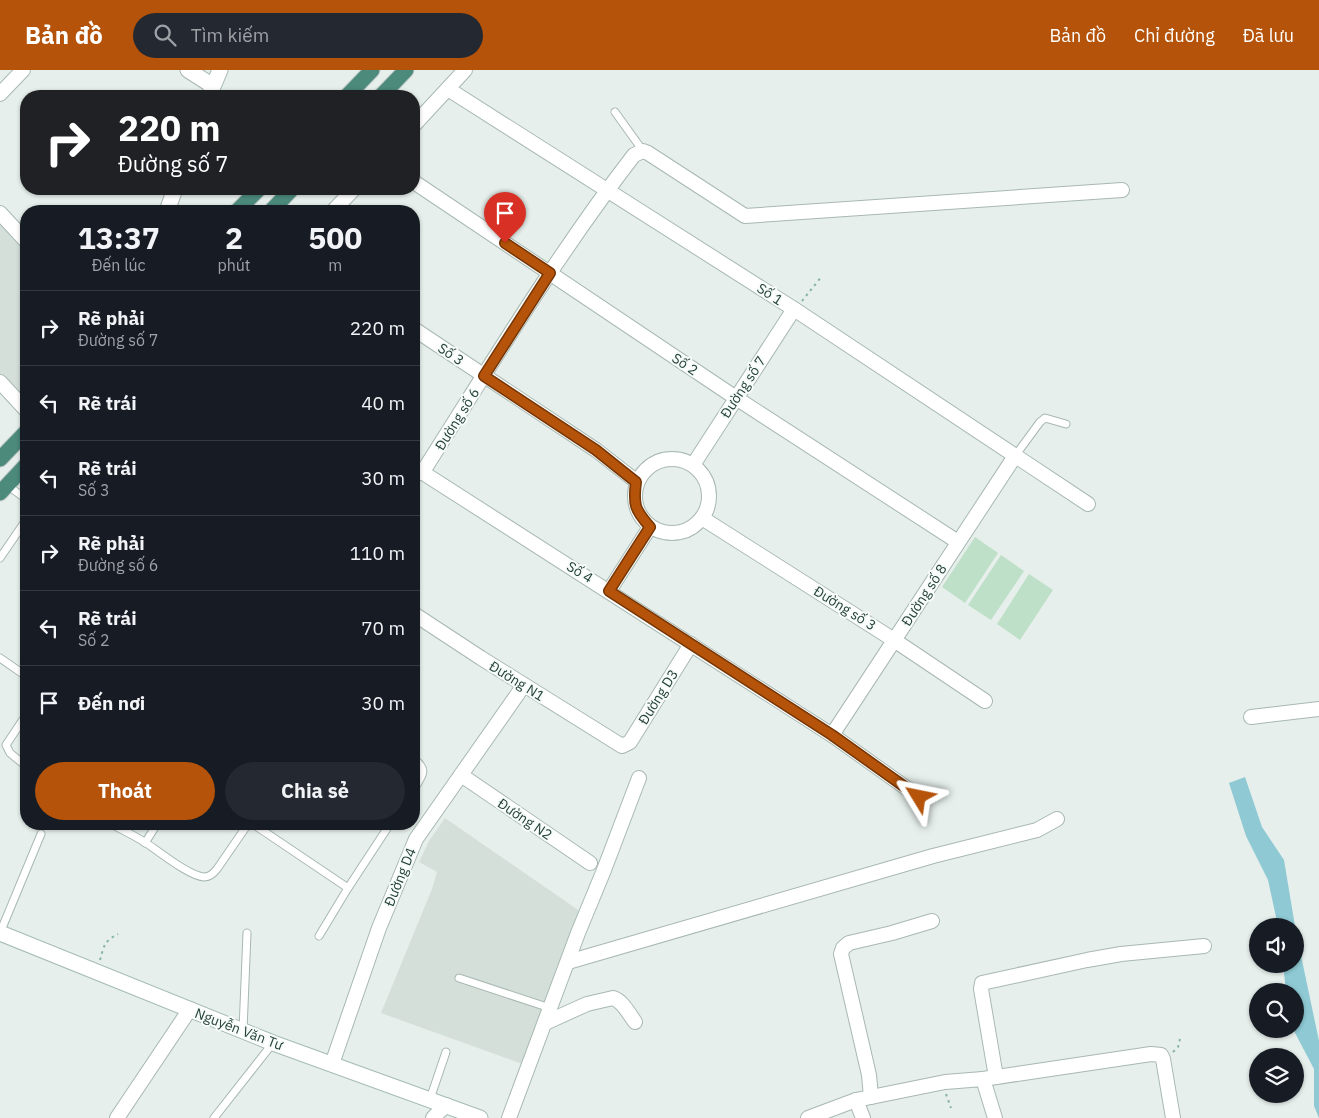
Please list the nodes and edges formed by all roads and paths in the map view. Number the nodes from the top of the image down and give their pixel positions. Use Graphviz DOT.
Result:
graph roads {
  1 [pos="23,70"];
  2 [pos="188,70"];
  3 [pos="220,70"];
  4 [pos="372,70"];
  5 [pos="465,70"];
  6 [pos="399,72"];
  7 [pos="448,88"];
  8 [pos="210,90"];
  9 [pos="211,90"];
  10 [pos="353,90"];
  11 [pos="386,90"];
  12 [pos="0,94"];
  13 [pos="616,112"];
  14 [pos="420,118"];
  15 [pos="643,150"];
  16 [pos="420,186"];
  17 [pos="607,190"];
  18 [pos="1122,190"];
  19 [pos="253,195"];
  20 [pos="286,195"];
  21 [pos="348,195"];
  22 [pos="243,205"];
  23 [pos="276,205"];
  24 [pos="339,205"];
  25 [pos="0,213"];
  26 [pos="20,235"];
  27 [pos="550,273"];
  28 [pos="822,276"];
  29 [pos="794,309"];
  30 [pos="420,333"];
  31 [pos="484,376"];
  32 [pos="0,382"];
  33 [pos="736,398"];
  34 [pos="20,404"];
  35 [pos="1066,424"];
  36 [pos="20,438"];
  37 [pos="1015,456"];
  38 [pos="0,460"];
  39 [pos="694,465"];
  40 [pos="420,467"];
  41 [pos="420,471"];
  42 [pos="20,472"];
  43 [pos="636,482"];
  44 [pos="4,489"];
  45 [pos="20,496"];
  46 [pos="1088,504"];
  47 [pos="702,518"];
  48 [pos="650,527"];
  49 [pos="20,529"];
  50 [pos="958,542"];
  51 [pos="0,558"];
  52 [pos="609,591"];
  53 [pos="420,618"];
  54 [pos="894,640"];
  55 [pos="691,644"];
  56 [pos="0,658"];
  57 [pos="20,672"];
  58 [pos="524,685"];
  59 [pos="985,701"];
  60 [pos="1319,710"];
  61 [pos="1252,717"];
  62 [pos="20,724"];
  63 [pos="832,735"];
  64 [pos="622,746"];
  65 [pos="20,761"];
  66 [pos="420,764"];
  67 [pos="461,775"];
  68 [pos="639,778"];
  69 [pos="420,780"];
  70 [pos="919,797"];
  71 [pos="1057,819"];
  72 [pos="122,830"];
  73 [pos="153,830"];
  74 [pos="244,830"];
  75 [pos="262,830"];
  76 [pos="386,830"];
  77 [pos="41,834"];
  78 [pos="145,842"];
  79 [pos="590,863"];
  80 [pos="348,888"];
  81 [pos="932,921"];
  82 [pos="0,933"];
  83 [pos="248,933"];
  84 [pos="118,934"];
  85 [pos="319,936"];
  86 [pos="1204,946"];
  87 [pos="568,962"];
  88 [pos="97,972"];
  89 [pos="459,978"];
  90 [pos="550,1008"];
  91 [pos="190,1010"];
  92 [pos="545,1022"];
  93 [pos="635,1022"];
  94 [pos="243,1031"];
  95 [pos="273,1043"];
  96 [pos="446,1052"];
  97 [pos="332,1064"];
  98 [pos="990,1078"];
  99 [pos="871,1097"];
  100 [pos="430,1099"];
  101 [pos="856,1100"];
  102 [pos="446,1105"];
  103 [pos="117,1118"];
  104 [pos="214,1118"];
  105 [pos="433,1118"];
  106 [pos="480,1118"];
  107 [pos="509,1118"];
  108 [pos="808,1118"];
  109 [pos="863,1118"];
  110 [pos="995,1118"];
  111 [pos="1173,1118"];
  1 -- 12 [label="street"];
  2 -- 8 [label="main road"];
  3 -- 9 [label="main road"];
  4 -- 10 [label="highway"];
  5 -- 7 [label="street"];
  6 -- 11 [label="highway"];
  7 -- 14 [label="street"];
  7 -- 17 [label="street, Số 1"];
  13 -- 15 [label="lane"];
  15 -- 17 [label="street, Đường số 6"];
  15 -- 18 [label="street"];
  16 -- 27 [label="street, Số 2"];
  17 -- 27 [label="street, Đường số 6"];
  17 -- 29 [label="street, Số 1"];
  19 -- 22 [label="highway"];
  20 -- 23 [label="highway"];
  21 -- 24 [label="street"];
  25 -- 26 [label="street"];
  27 -- 31 [label="street, Đường số 6"];
  27 -- 33 [label="street, Số 2"];
  28 -- 29 [label="path"];
  29 -- 33 [label="street, Đường số 7"];
  29 -- 37 [label="street, Số 1"];
  30 -- 31 [label="street, Số 3"];
  31 -- 40 [label="street, Đường số 6"];
  31 -- 43 [label="street, Số 3"];
  32 -- 34 [label="street"];
  33 -- 39 [label="street, Đường số 7"];
  33 -- 50 [label="street, Số 2"];
  35 -- 37 [label="lane"];
  36 -- 38 [label="highway"];
  37 -- 46 [label="street, Số 1"];
  37 -- 50 [label="street, Đường số 8"];
  39 -- 43 [label="street"];
  39 -- 47 [label="street"];
  41 -- 52 [label="street, Số 4"];
  42 -- 44 [label="highway"];
  43 -- 48 [label="street"];
  44 -- 45 [label="lane"];
  47 -- 48 [label="street"];
  47 -- 54 [label="street, Đường số 3"];
  48 -- 52 [label="street"];
  49 -- 51 [label="lane"];
  50 -- 54 [label="street, Đường số 8"];
  52 -- 55 [label="street, Số 4"];
  53 -- 58 [label="street, Đường N1"];
  54 -- 59 [label="street, Đường số 3"];
  54 -- 63 [label="street, Đường số 8"];
  55 -- 63 [label="street, Số 4"];
  55 -- 64 [label="street, Đường D3"];
  56 -- 57 [label="lane"];
  58 -- 64 [label="street, Đường N1"];
  58 -- 67 [label="street, Đường D4"];
  60 -- 61 [label="street"];
  62 -- 65 [label="lane"];
  63 -- 70 [label="street, Số 4"];
  66 -- 69 [label="lane"];
  67 -- 79 [label="street, Đường N2"];
  67 -- 97 [label="street, Đường D4"];
  68 -- 87 [label="street"];
  71 -- 87 [label="street"];
  72 -- 78 [label="lane"];
  73 -- 78 [label="lane"];
  74 -- 78 [label="lane"];
  75 -- 80 [label="lane"];
  76 -- 80 [label="lane"];
  77 -- 82 [label="lane"];
  80 -- 85 [label="lane"];
  81 -- 99 [label="street"];
  82 -- 88 [label="main road, Nguyễn Văn Tư"];
  83 -- 94 [label="lane"];
  84 -- 88 [label="path"];
  86 -- 98 [label="street"];
  87 -- 90 [label="street"];
  88 -- 91 [label="main road, Nguyễn Văn Tư"];
  89 -- 90 [label="lane"];
  90 -- 92 [label="street"];
  91 -- 94 [label="main road, Nguyễn Văn Tư"];
  91 -- 103 [label="street"];
  92 -- 93 [label="street"];
  92 -- 107 [label="street"];
  94 -- 95 [label="main road, Nguyễn Văn Tư"];
  95 -- 97 [label="main road, Nguyễn Văn Tư"];
  95 -- 104 [label="lane"];
  96 -- 100 [label="lane"];
  97 -- 100 [label="main road, Nguyễn Văn Tư"];
  98 -- 99 [label="street"];
  98 -- 110 [label="street"];
  98 -- 111 [label="street"];
  99 -- 101 [label="street"];
  100 -- 102 [label="main road, Nguyễn Văn Tư"];
  101 -- 108 [label="street"];
  101 -- 109 [label="street"];
  102 -- 105 [label="street"];
  102 -- 106 [label="main road, Nguyễn Văn Tư"];
}
